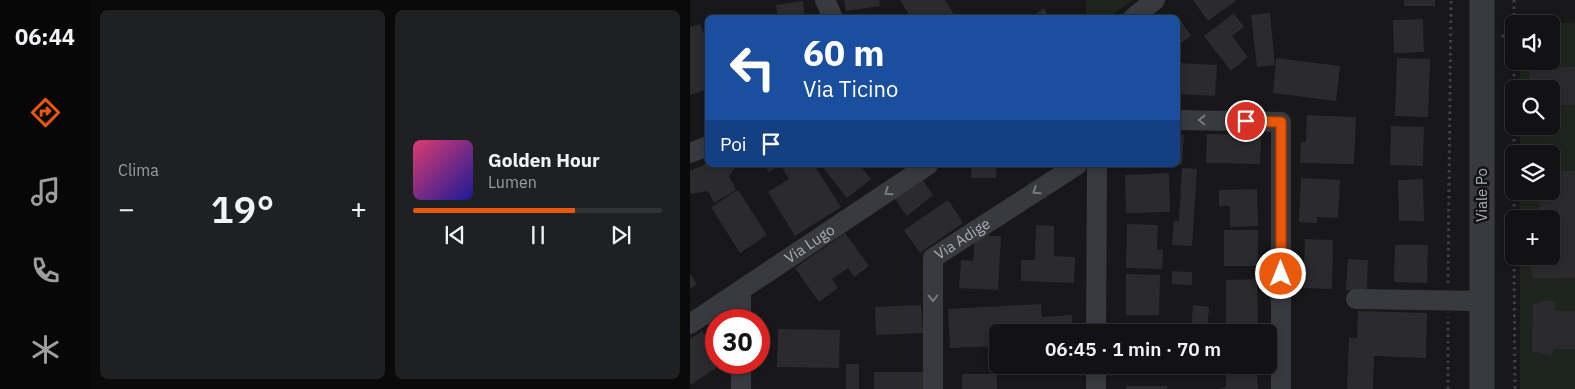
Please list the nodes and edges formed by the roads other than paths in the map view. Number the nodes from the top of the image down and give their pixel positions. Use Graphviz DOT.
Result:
graph roads {
  1 [pos="825,0"];
  2 [pos="1156,0"];
  3 [pos="1482,0"];
  4 [pos="832,15"];
  5 [pos="1137,15"];
  6 [pos="1180,120"];
  7 [pos="705,147"];
  8 [pos="690,152"];
  9 [pos="925,167"];
  10 [pos="1074,167"];
  11 [pos="1097,167"];
  12 [pos="741,290"];
  13 [pos="1356,299"];
  14 [pos="1482,301"];
  15 [pos="741,309"];
  16 [pos="690,324"];
  17 [pos="1096,324"];
  18 [pos="741,374"];
  19 [pos="1096,374"];
  20 [pos="741,389"];
  21 [pos="933,389"];
  22 [pos="1096,389"];
  23 [pos="1281,389"];
  24 [pos="1482,389"];
  1 -- 4 [label="street"];
  2 -- 5 [label="street"];
  3 -- 14 [label="street, Viale Po"];
  23 -- 6 [label="street, one-way"];
  7 -- 8 [label="street"];
  9 -- 12 [label="street, Via Lugo, one-way"];
  10 -- 21 [label="street, Via Adige, one-way"];
  11 -- 17 [label="street"];
  12 -- 15 [label="street"];
  12 -- 16 [label="street, Via Lugo"];
  13 -- 14 [label="street"];
  14 -- 24 [label="street, Viale Po"];
  18 -- 20 [label="street"];
  19 -- 22 [label="street"];
}
